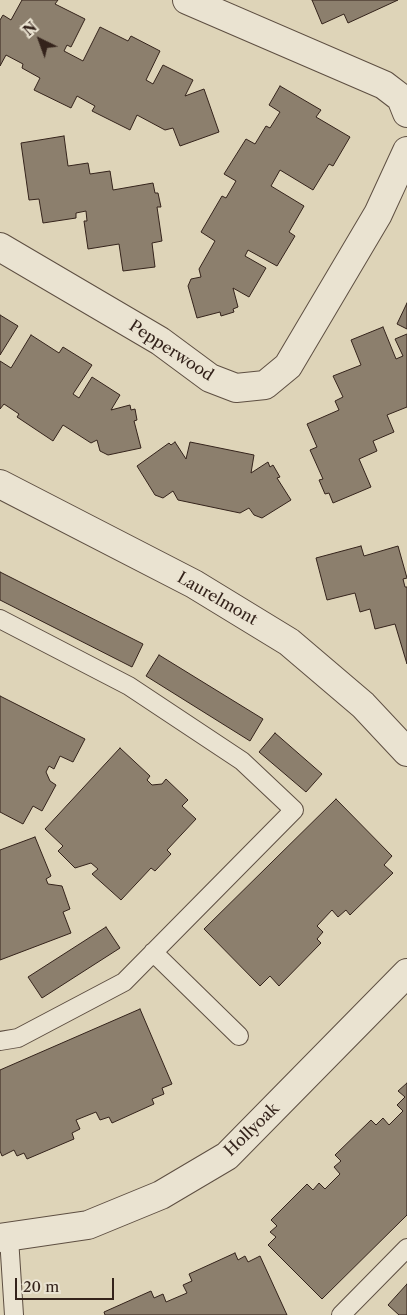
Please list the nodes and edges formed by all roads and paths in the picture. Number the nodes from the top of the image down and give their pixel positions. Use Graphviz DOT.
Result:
graph roads {
  1 [pos="187,0"];
  2 [pos="407,113"];
  3 [pos="407,151"];
  4 [pos="0,247"];
  5 [pos="0,484"];
  6 [pos="0,619"];
  7 [pos="407,752"];
  8 [pos="154,952"];
  9 [pos="407,973"];
  10 [pos="239,1036"];
  11 [pos="0,1041"];
  12 [pos="4,1238"];
  13 [pos="407,1248"];
  14 [pos="14,1315"];
  15 [pos="341,1315"];
  1 -- 2 [label="street"];
  3 -- 4 [label="street, Pepperwood"];
  5 -- 7 [label="street, Laurelmont"];
  6 -- 8 [label="lane"];
  8 -- 10 [label="lane"];
  8 -- 11 [label="lane"];
  9 -- 12 [label="street, Hollyoak"];
  12 -- 14 [label="lane"];
  13 -- 15 [label="lane"];
}
